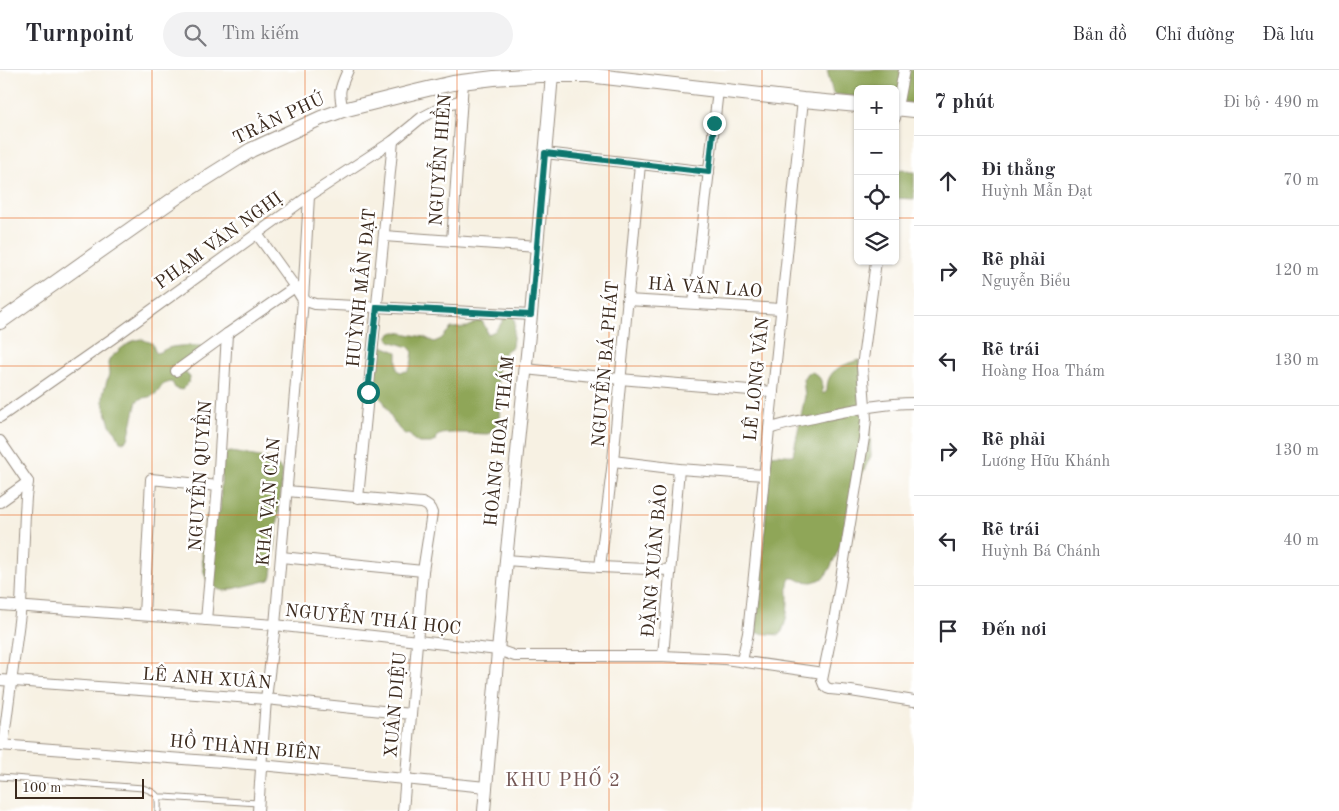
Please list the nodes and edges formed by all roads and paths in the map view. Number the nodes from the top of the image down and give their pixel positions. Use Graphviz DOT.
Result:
graph roads {
  1 [pos="348,70"];
  2 [pos="904,70"];
  3 [pos="552,75"];
  4 [pos="463,82"];
  5 [pos="718,90"];
  6 [pos="899,96"];
  7 [pos="462,100"];
  8 [pos="803,100"];
  9 [pos="854,105"];
  10 [pos="343,110"];
  11 [pos="914,110"];
  12 [pos="899,112"];
  13 [pos="393,140"];
  14 [pos="545,153"];
  15 [pos="640,164"];
  16 [pos="709,172"];
  17 [pos="309,196"];
  18 [pos="257,234"];
  19 [pos="384,236"];
  20 [pos="452,241"];
  21 [pos="537,247"];
  22 [pos="875,265"];
  23 [pos="295,287"];
  24 [pos="303,300"];
  25 [pos="627,300"];
  26 [pos="694,303"];
  27 [pos="377,307"];
  28 [pos="781,310"];
  29 [pos="531,315"];
  30 [pos="0,322"];
  31 [pos="227,334"];
  32 [pos="525,369"];
  33 [pos="176,371"];
  34 [pos="620,379"];
  35 [pos="773,392"];
  36 [pos="914,403"];
  37 [pos="864,407"];
  38 [pos="0,417"];
  39 [pos="769,429"];
  40 [pos="0,441"];
  41 [pos="613,462"];
  42 [pos="679,469"];
  43 [pos="764,476"];
  44 [pos="28,482"];
  45 [pos="218,486"];
  46 [pos="287,491"];
  47 [pos="358,498"];
  48 [pos="0,502"];
  49 [pos="281,557"];
  50 [pos="506,560"];
  51 [pos="600,567"];
  52 [pos="670,570"];
  53 [pos="424,571"];
  54 [pos="0,605"];
  55 [pos="21,606"];
  56 [pos="144,616"];
  57 [pos="206,620"];
  58 [pos="275,625"];
  59 [pos="418,641"];
  60 [pos="498,650"];
  61 [pos="663,656"];
  62 [pos="741,661"];
  63 [pos="823,673"];
  64 [pos="0,680"];
  65 [pos="11,681"];
  66 [pos="266,699"];
  67 [pos="914,701"];
  68 [pos="411,714"];
  69 [pos="1,745"];
  70 [pos="261,765"];
  71 [pos="0,777"];
  72 [pos="406,779"];
  73 [pos="486,787"];
  74 [pos="158,797"];
  75 [pos="258,807"];
  76 [pos="158,811"];
  77 [pos="403,811"];
  78 [pos="484,811"];
  1 -- 10 [label="street"];
  2 -- 6 [label="street"];
  3 -- 4 [label="main road, TRẦN PHÚ"];
  3 -- 5 [label="main road, TRẦN PHÚ"];
  3 -- 14 [label="street, HOÀNG HOA THÁM"];
  4 -- 7 [label="street, NGUYỄN HIỀN"];
  4 -- 10 [label="main road, TRẦN PHÚ"];
  5 -- 8 [label="main road, TRẦN PHÚ"];
  5 -- 16 [label="street"];
  7 -- 13 [label="street, PHẠM VĂN NGHỊ"];
  7 -- 20 [label="street, NGUYỄN HIỀN"];
  8 -- 9 [label="main road, TRẦN PHÚ"];
  8 -- 28 [label="street, LÊ LONG VÂN"];
  10 -- 30 [label="main road, TRẦN PHÚ"];
  11 -- 12 [label="main road"];
  13 -- 17 [label="street, PHẠM VĂN NGHỊ"];
  13 -- 19 [label="street, HUỲNH MẪN ĐẠT"];
  14 -- 15 [label="street"];
  14 -- 21 [label="street, HOÀNG HOA THÁM"];
  15 -- 16 [label="street"];
  15 -- 25 [label="street, NGUYỄN BÁ PHÁT"];
  16 -- 26 [label="street"];
  17 -- 18 [label="street, PHẠM VĂN NGHỊ"];
  17 -- 24 [label="street, KHA VẠN CÂN"];
  18 -- 23 [label="street"];
  18 -- 38 [label="street, PHẠM VĂN NGHỊ"];
  19 -- 20 [label="street"];
  19 -- 27 [label="street, HUỲNH MẪN ĐẠT"];
  20 -- 21 [label="street"];
  21 -- 29 [label="street, HOÀNG HOA THÁM"];
  22 -- 37 [label="street"];
  23 -- 24 [label="street"];
  23 -- 31 [label="street"];
  24 -- 27 [label="street"];
  24 -- 46 [label="street, KHA VẠN CÂN"];
  25 -- 26 [label="street, HÀ VĂN LAO"];
  25 -- 34 [label="street, NGUYỄN BÁ PHÁT"];
  26 -- 28 [label="street, HÀ VĂN LAO"];
  27 -- 29 [label="street"];
  27 -- 47 [label="street, HUỲNH MẪN ĐẠT"];
  28 -- 35 [label="street, LÊ LONG VÂN"];
  29 -- 32 [label="street, HOÀNG HOA THÁM"];
  31 -- 33 [label="street"];
  31 -- 45 [label="street, NGUYỄN QUYỀN"];
  32 -- 34 [label="street"];
  32 -- 50 [label="street, HOÀNG HOA THÁM"];
  34 -- 35 [label="street"];
  34 -- 41 [label="street, NGUYỄN BÁ PHÁT"];
  35 -- 39 [label="street, LÊ LONG VÂN"];
  36 -- 37 [label="street"];
  37 -- 39 [label="street"];
  37 -- 63 [label="street"];
  39 -- 43 [label="street, LÊ LONG VÂN"];
  40 -- 44 [label="street"];
  41 -- 42 [label="street"];
  41 -- 51 [label="street, NGUYỄN BÁ PHÁT"];
  42 -- 43 [label="street"];
  42 -- 52 [label="street, ĐẶNG XUÂN BẢO"];
  43 -- 62 [label="street, LÊ LONG VÂN"];
  44 -- 48 [label="street"];
  44 -- 55 [label="street"];
  45 -- 56 [label="street"];
  45 -- 57 [label="street, NGUYỄN QUYỀN"];
  46 -- 47 [label="street"];
  46 -- 49 [label="street, KHA VẠN CÂN"];
  47 -- 53 [label="street, XUÂN DIỆU"];
  49 -- 53 [label="street"];
  49 -- 58 [label="street, KHA VẠN CÂN"];
  50 -- 51 [label="street"];
  50 -- 60 [label="street, HOÀNG HOA THÁM"];
  51 -- 52 [label="street"];
  52 -- 61 [label="street, ĐẶNG XUÂN BẢO"];
  53 -- 59 [label="street, XUÂN DIỆU"];
  54 -- 55 [label="street, NGUYỄN THÁI HỌC"];
  55 -- 56 [label="street, NGUYỄN THÁI HỌC"];
  55 -- 65 [label="street"];
  56 -- 57 [label="street, NGUYỄN THÁI HỌC"];
  57 -- 58 [label="street, NGUYỄN THÁI HỌC"];
  58 -- 59 [label="street, NGUYỄN THÁI HỌC"];
  58 -- 66 [label="street, KHA VẠN CÂN"];
  59 -- 60 [label="street, NGUYỄN THÁI HỌC"];
  59 -- 68 [label="street, XUÂN DIỆU"];
  60 -- 61 [label="street, NGUYỄN THÁI HỌC"];
  60 -- 73 [label="street, HOÀNG HOA THÁM"];
  61 -- 62 [label="street, NGUYỄN THÁI HỌC"];
  62 -- 63 [label="street, NGUYỄN THÁI HỌC"];
  63 -- 67 [label="street"];
  64 -- 65 [label="street, LÊ ANH XUÂN"];
  65 -- 66 [label="street, LÊ ANH XUÂN"];
  65 -- 69 [label="street"];
  66 -- 68 [label="street, LÊ ANH XUÂN"];
  66 -- 70 [label="street, KHA VẠN CÂN"];
  68 -- 72 [label="street, XUÂN DIỆU"];
  69 -- 70 [label="street, HỒ THÀNH BIÊN"];
  70 -- 72 [label="street, HỒ THÀNH BIÊN"];
  70 -- 75 [label="street, KHA VẠN CÂN"];
  71 -- 74 [label="lane"];
  72 -- 73 [label="street, HỒ THÀNH BIÊN"];
  72 -- 77 [label="street, XUÂN DIỆU"];
  73 -- 78 [label="street, HOÀNG HOA THÁM"];
  74 -- 75 [label="lane"];
  74 -- 76 [label="lane"];
}
